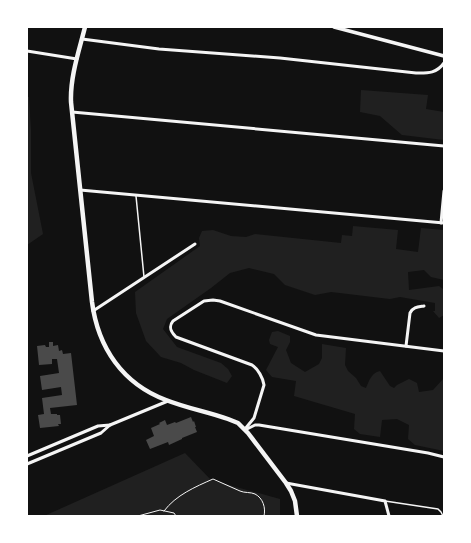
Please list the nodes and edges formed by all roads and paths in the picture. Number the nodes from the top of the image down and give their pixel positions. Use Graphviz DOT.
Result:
graph roads {
  1 [pos="85,27"];
  2 [pos="334,27"];
  3 [pos="82,39"];
  4 [pos="27,51"];
  5 [pos="444,56"];
  6 [pos="77,59"];
  7 [pos="444,63"];
  8 [pos="72,112"];
  9 [pos="444,146"];
  10 [pos="80,190"];
  11 [pos="444,191"];
  12 [pos="135,195"];
  13 [pos="442,223"];
  14 [pos="195,244"];
  15 [pos="144,277"];
  16 [pos="424,306"];
  17 [pos="93,311"];
  18 [pos="406,346"];
  19 [pos="444,351"];
  20 [pos="168,401"];
  21 [pos="110,425"];
  22 [pos="245,429"];
  23 [pos="27,456"];
  24 [pos="444,457"];
  25 [pos="27,464"];
  26 [pos="286,483"];
  27 [pos="385,500"];
  28 [pos="164,511"];
  29 [pos="138,516"];
  30 [pos="176,516"];
  31 [pos="264,516"];
  32 [pos="297,516"];
  33 [pos="389,516"];
  34 [pos="443,516"];
  1 -- 3 [label="main road"];
  2 -- 5 [label="street"];
  3 -- 6 [label="main road"];
  3 -- 7 [label="street"];
  4 -- 6 [label="street"];
  6 -- 8 [label="main road"];
  8 -- 9 [label="street"];
  8 -- 10 [label="main road"];
  10 -- 12 [label="street"];
  10 -- 17 [label="main road"];
  11 -- 13 [label="street"];
  12 -- 13 [label="street"];
  12 -- 15 [label="lane"];
  14 -- 15 [label="street"];
  15 -- 17 [label="street"];
  16 -- 18 [label="street"];
  17 -- 20 [label="main road"];
  18 -- 19 [label="street"];
  18 -- 22 [label="street"];
  20 -- 21 [label="street"];
  20 -- 22 [label="main road"];
  21 -- 23 [label="street"];
  21 -- 25 [label="street"];
  22 -- 24 [label="street"];
  22 -- 26 [label="main road"];
  26 -- 27 [label="street"];
  26 -- 32 [label="main road"];
  27 -- 33 [label="street"];
  27 -- 34 [label="lane"];
  28 -- 29 [label="path"];
  28 -- 30 [label="path"];
  28 -- 31 [label="path"];
}
